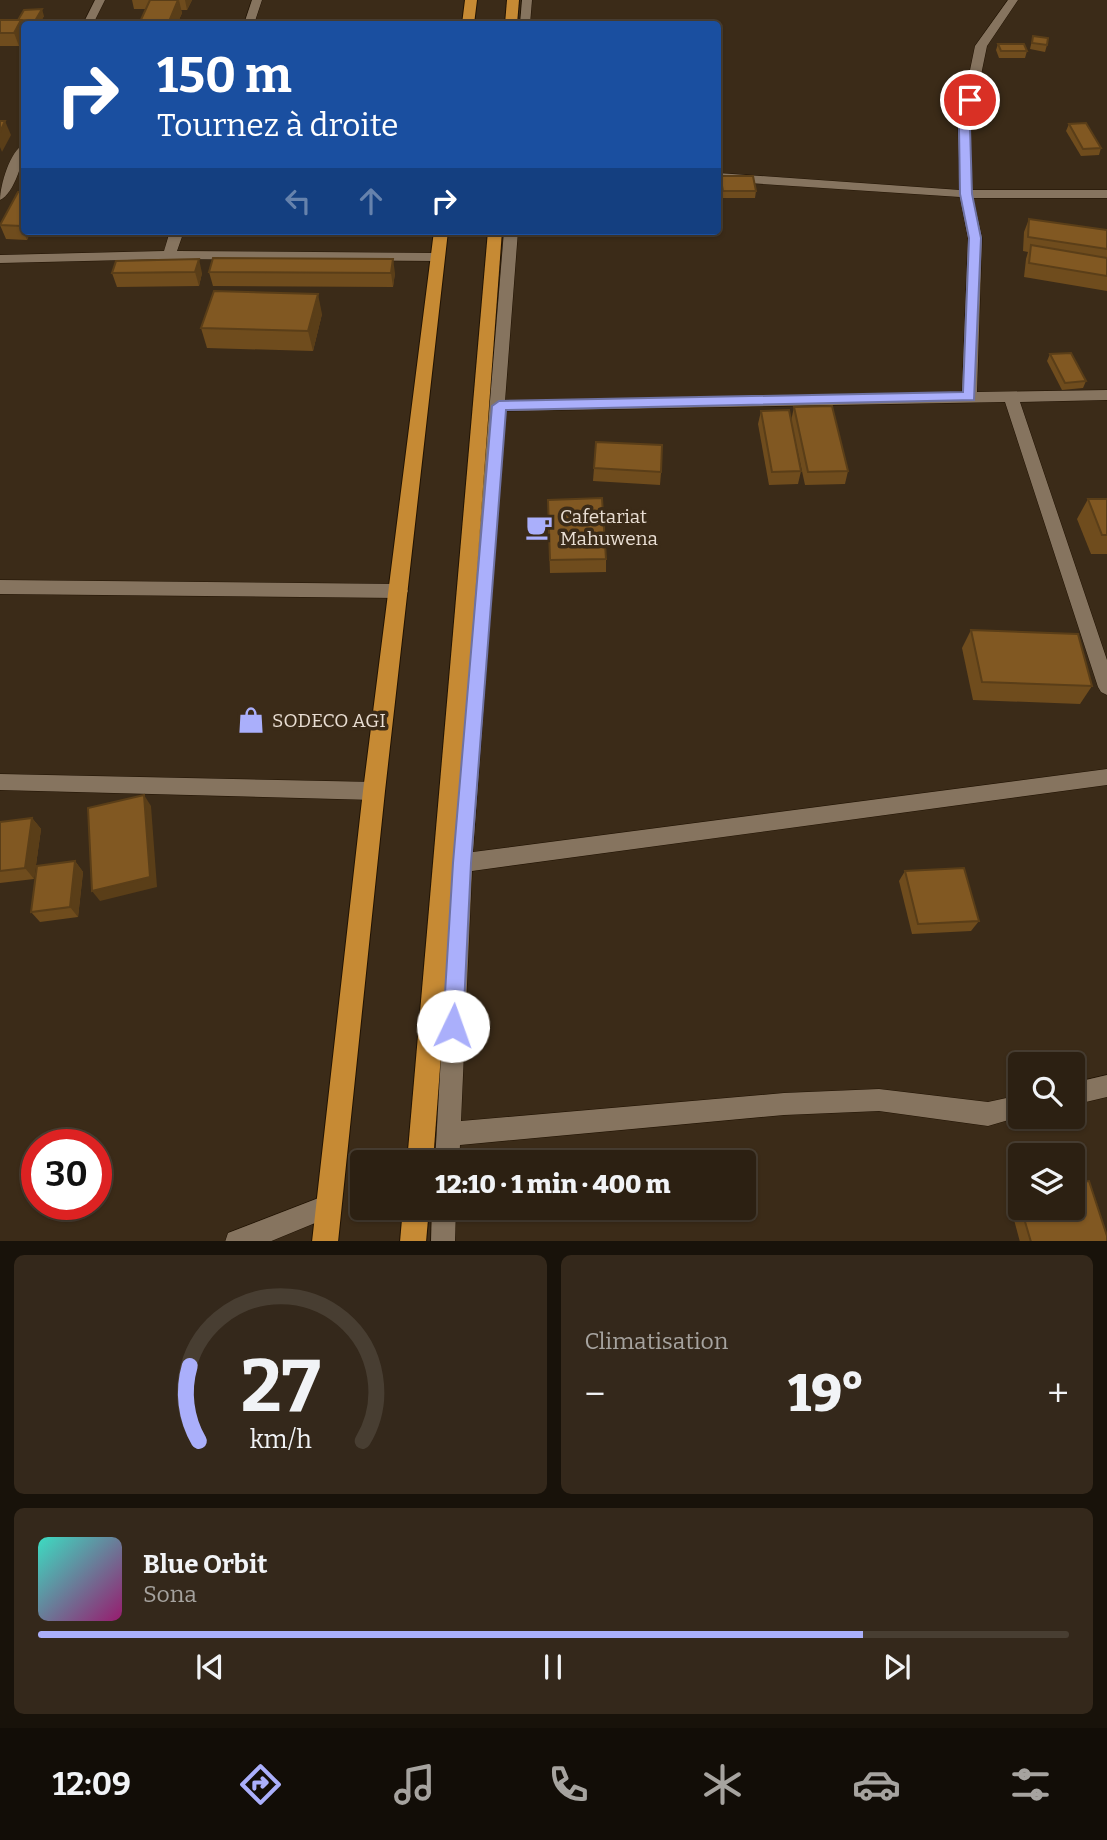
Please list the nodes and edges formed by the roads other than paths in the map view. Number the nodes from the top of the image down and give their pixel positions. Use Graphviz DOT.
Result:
graph roads {
  1 [pos="100,0"];
  2 [pos="257,0"];
  3 [pos="471,0"];
  4 [pos="513,0"];
  5 [pos="527,0"];
  6 [pos="1013,0"];
  7 [pos="90,21"];
  8 [pos="250,21"];
  9 [pos="468,21"];
  10 [pos="511,21"];
  11 [pos="525,21"];
  12 [pos="21,154"];
  13 [pos="721,177"];
  14 [pos="966,194"];
  15 [pos="1107,194"];
  16 [pos="0,196"];
  17 [pos="176,235"];
  18 [pos="441,235"];
  19 [pos="495,235"];
  20 [pos="511,235"];
  21 [pos="169,255"];
  22 [pos="438,257"];
  23 [pos="0,259"];
  24 [pos="1107,395"];
  25 [pos="969,396"];
  26 [pos="1011,396"];
  27 [pos="499,406"];
  28 [pos="0,587"];
  29 [pos="399,591"];
  30 [pos="1107,687"];
  31 [pos="1107,777"];
  32 [pos="0,782"];
  33 [pos="373,791"];
  34 [pos="462,863"];
  35 [pos="1107,1086"];
  36 [pos="1085,1091"];
  37 [pos="1008,1109"];
  38 [pos="448,1134"];
  39 [pos="421,1150"];
  40 [pos="447,1150"];
  41 [pos="329,1206"];
  42 [pos="415,1220"];
  43 [pos="444,1220"];
  44 [pos="237,1241"];
  45 [pos="325,1241"];
  46 [pos="413,1241"];
  47 [pos="443,1241"];
  1 -- 7 [label="street"];
  2 -- 8 [label="street"];
  3 -- 9 [label="highway"];
  4 -- 10 [label="highway"];
  5 -- 11 [label="street"];
  6 -- 14 [label="street"];
  12 -- 16 [label="street"];
  13 -- 14 [label="street"];
  14 -- 15 [label="street"];
  14 -- 25 [label="street"];
  17 -- 21 [label="street"];
  18 -- 22 [label="highway"];
  19 -- 39 [label="highway"];
  20 -- 27 [label="street"];
  21 -- 22 [label="street"];
  21 -- 23 [label="street"];
  22 -- 29 [label="highway"];
  24 -- 26 [label="street"];
  25 -- 26 [label="street"];
  25 -- 27 [label="street"];
  26 -- 30 [label="street"];
  27 -- 34 [label="street"];
  28 -- 29 [label="street"];
  29 -- 33 [label="highway"];
  31 -- 34 [label="street"];
  32 -- 33 [label="street"];
  33 -- 41 [label="highway"];
  34 -- 38 [label="street"];
  35 -- 36 [label="street"];
  37 -- 38 [label="street"];
  38 -- 40 [label="street"];
  41 -- 44 [label="street"];
  41 -- 45 [label="highway"];
  42 -- 46 [label="highway"];
  43 -- 47 [label="street"];
}
